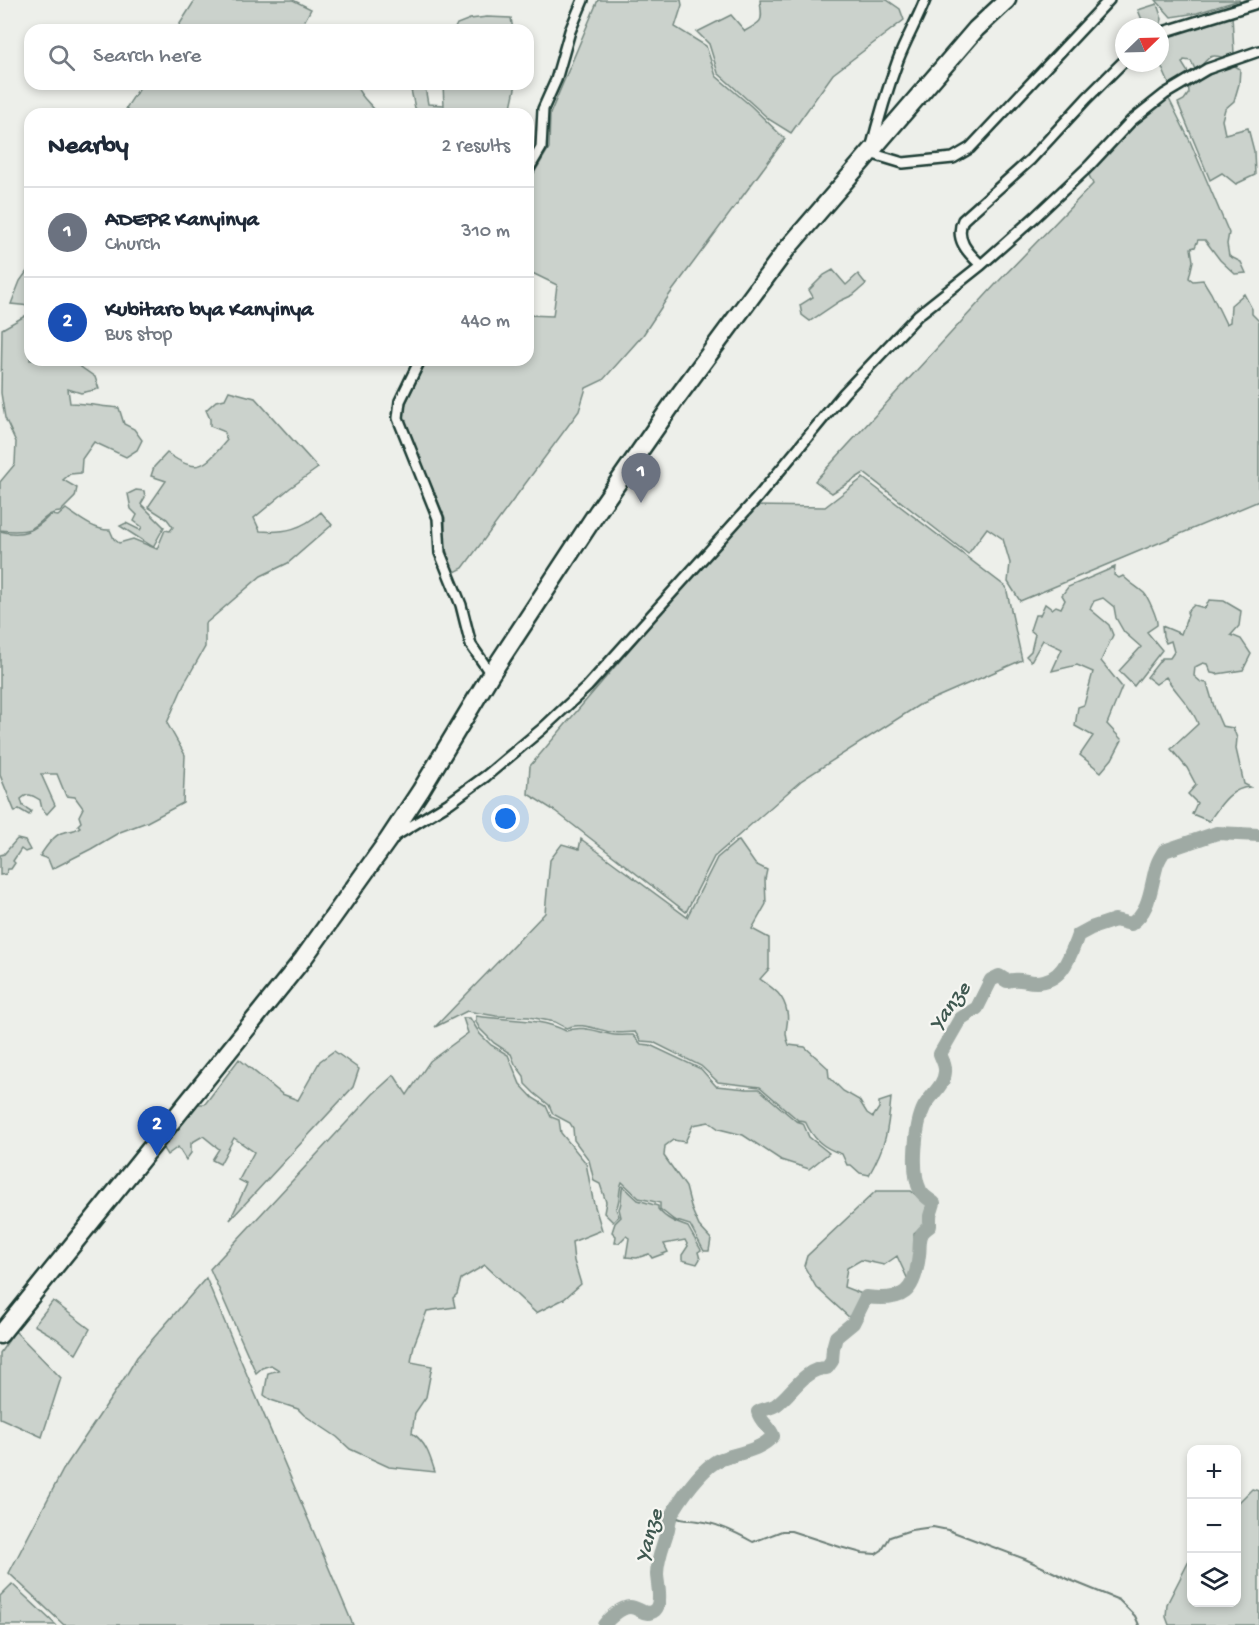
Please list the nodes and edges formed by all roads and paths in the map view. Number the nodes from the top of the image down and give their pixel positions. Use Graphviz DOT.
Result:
graph roads {
  1 [pos="583,0"];
  2 [pos="925,0"];
  3 [pos="1007,0"];
  4 [pos="1109,0"];
  5 [pos="1259,1"];
  6 [pos="1169,30"];
  7 [pos="1259,51"];
  8 [pos="1115,70"];
  9 [pos="870,153"];
  10 [pos="534,160"];
  11 [pos="981,265"];
  12 [pos="417,366"];
  13 [pos="491,674"];
  14 [pos="388,840"];
  15 [pos="0,1335"];
  1 -- 10 [label="street"];
  2 -- 9 [label="street"];
  3 -- 9 [label="highway"];
  4 -- 9 [label="street"];
  5 -- 6 [label="street"];
  7 -- 11 [label="street"];
  8 -- 11 [label="street"];
  9 -- 13 [label="highway"];
  11 -- 14 [label="street"];
  12 -- 13 [label="street"];
  13 -- 14 [label="highway"];
  14 -- 15 [label="highway"];
}
